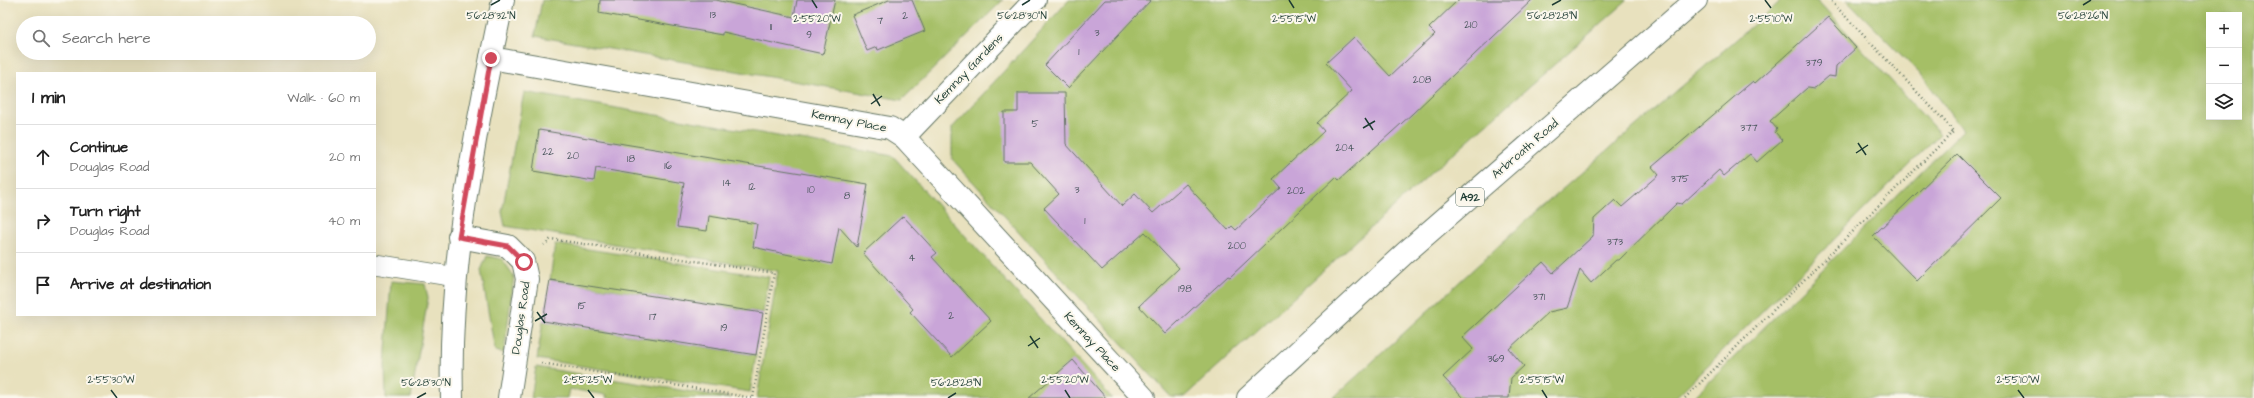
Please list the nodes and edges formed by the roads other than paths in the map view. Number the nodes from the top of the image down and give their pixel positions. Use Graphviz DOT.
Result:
graph roads {
  1 [pos="503,0"];
  2 [pos="1035,0"];
  3 [pos="1696,0"];
  4 [pos="491,58"];
  5 [pos="904,138"];
  6 [pos="459,237"];
  7 [pos="376,264"];
  8 [pos="456,277"];
  9 [pos="452,398"];
  10 [pos="509,398"];
  11 [pos="1144,398"];
  12 [pos="1248,398"];
  1 -- 4 [label="street"];
  2 -- 5 [label="street, Kemnay Gardens"];
  3 -- 12 [label="street, Arbroath Road / A92"];
  4 -- 5 [label="street, Kemnay Place"];
  4 -- 6 [label="street"];
  5 -- 11 [label="street, Kemnay Place"];
  6 -- 8 [label="street"];
  6 -- 10 [label="street, Douglas Road"];
  7 -- 8 [label="lane"];
  8 -- 9 [label="street"];
}
